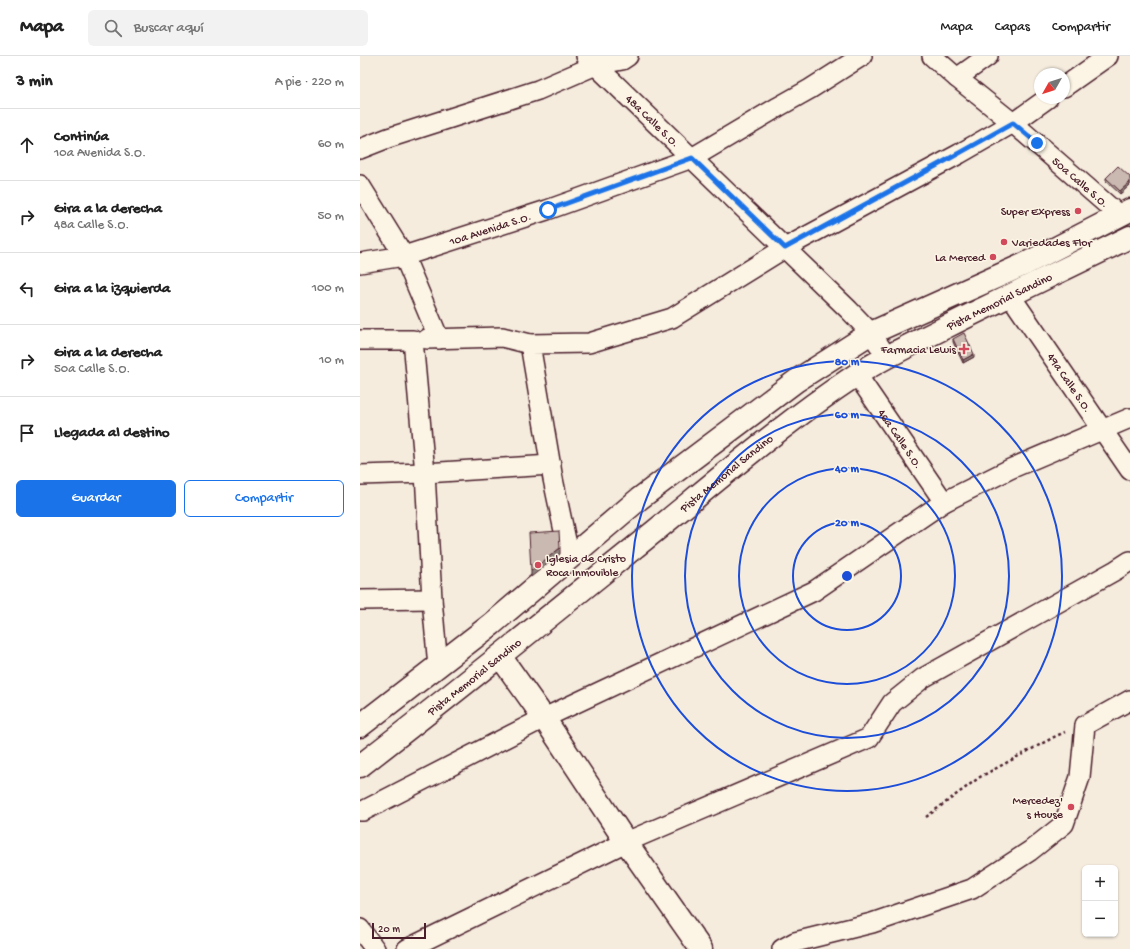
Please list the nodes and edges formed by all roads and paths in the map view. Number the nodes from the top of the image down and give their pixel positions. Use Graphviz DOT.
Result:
graph roads {
  1 [pos="628,56"];
  2 [pos="862,56"];
  3 [pos="932,56"];
  4 [pos="988,56"];
  5 [pos="1108,56"];
  6 [pos="591,61"];
  7 [pos="957,78"];
  8 [pos="1070,83"];
  9 [pos="1040,104"];
  10 [pos="1013,123"];
  11 [pos="360,148"];
  12 [pos="692,158"];
  13 [pos="360,185"];
  14 [pos="1125,213"];
  15 [pos="1130,237"];
  16 [pos="785,248"];
  17 [pos="404,256"];
  18 [pos="360,263"];
  19 [pos="1010,295"];
  20 [pos="871,333"];
  21 [pos="439,339"];
  22 [pos="360,340"];
  23 [pos="413,340"];
  24 [pos="530,344"];
  25 [pos="887,357"];
  26 [pos="857,375"];
  27 [pos="1130,418"];
  28 [pos="1102,430"];
  29 [pos="551,465"];
  30 [pos="1130,470"];
  31 [pos="425,473"];
  32 [pos="360,475"];
  33 [pos="944,502"];
  34 [pos="570,559"];
  35 [pos="1130,561"];
  36 [pos="432,599"];
  37 [pos="360,600"];
  38 [pos="500,656"];
  39 [pos="438,667"];
  40 [pos="1130,700"];
  41 [pos="544,718"];
  42 [pos="1085,725"];
  43 [pos="360,726"];
  44 [pos="360,766"];
  45 [pos="360,811"];
  46 [pos="926,817"];
  47 [pos="626,842"];
  48 [pos="360,929"];
  49 [pos="375,949"];
  50 [pos="407,949"];
  51 [pos="701,949"];
  52 [pos="782,949"];
  1 -- 6 [label="street"];
  2 -- 12 [label="street, 10a Avenida S.O."];
  3 -- 7 [label="street, 50a Calle S.O."];
  4 -- 7 [label="street"];
  5 -- 8 [label="street"];
  6 -- 11 [label="street"];
  6 -- 12 [label="street, 48a Calle S.O."];
  7 -- 10 [label="street, 50a Calle S.O."];
  9 -- 10 [label="street"];
  10 -- 14 [label="street, 50a Calle S.O."];
  10 -- 16 [label="street"];
  12 -- 16 [label="street, 48a Calle S.O."];
  12 -- 17 [label="street, 10a Avenida S.O."];
  13 -- 17 [label="street"];
  14 -- 20 [label="main road, Pista Memorial Sandino"];
  15 -- 19 [label="main road, Pista Memorial Sandino"];
  16 -- 20 [label="street, 48a Calle S.O."];
  16 -- 24 [label="street"];
  17 -- 18 [label="street, 10a Avenida S.O."];
  17 -- 21 [label="street"];
  19 -- 25 [label="main road, Pista Memorial Sandino"];
  19 -- 28 [label="street, 49a Calle S.O."];
  20 -- 25 [label="street, 48a Calle S.O."];
  20 -- 34 [label="main road, Pista Memorial Sandino"];
  21 -- 23 [label="street"];
  21 -- 24 [label="street"];
  22 -- 23 [label="street"];
  23 -- 31 [label="street"];
  24 -- 29 [label="street"];
  25 -- 26 [label="main road, Pista Memorial Sandino"];
  26 -- 33 [label="street, 46a Calle S.O."];
  26 -- 38 [label="main road, Pista Memorial Sandino"];
  27 -- 28 [label="street"];
  28 -- 30 [label="street, 49a Calle S.O."];
  28 -- 33 [label="street"];
  29 -- 31 [label="street"];
  29 -- 34 [label="street"];
  31 -- 32 [label="street"];
  31 -- 36 [label="street"];
  33 -- 41 [label="street"];
  34 -- 39 [label="main road, Pista Memorial Sandino"];
  35 -- 47 [label="street"];
  36 -- 37 [label="street"];
  36 -- 39 [label="street"];
  38 -- 41 [label="main road"];
  38 -- 44 [label="main road, Pista Memorial Sandino"];
  39 -- 43 [label="main road, Pista Memorial Sandino"];
  40 -- 42 [label="street"];
  41 -- 45 [label="street"];
  41 -- 47 [label="main road"];
  42 -- 46 [label="path"];
  42 -- 52 [label="street"];
  47 -- 50 [label="street"];
  47 -- 51 [label="main road"];
  48 -- 49 [label="street"];
}
